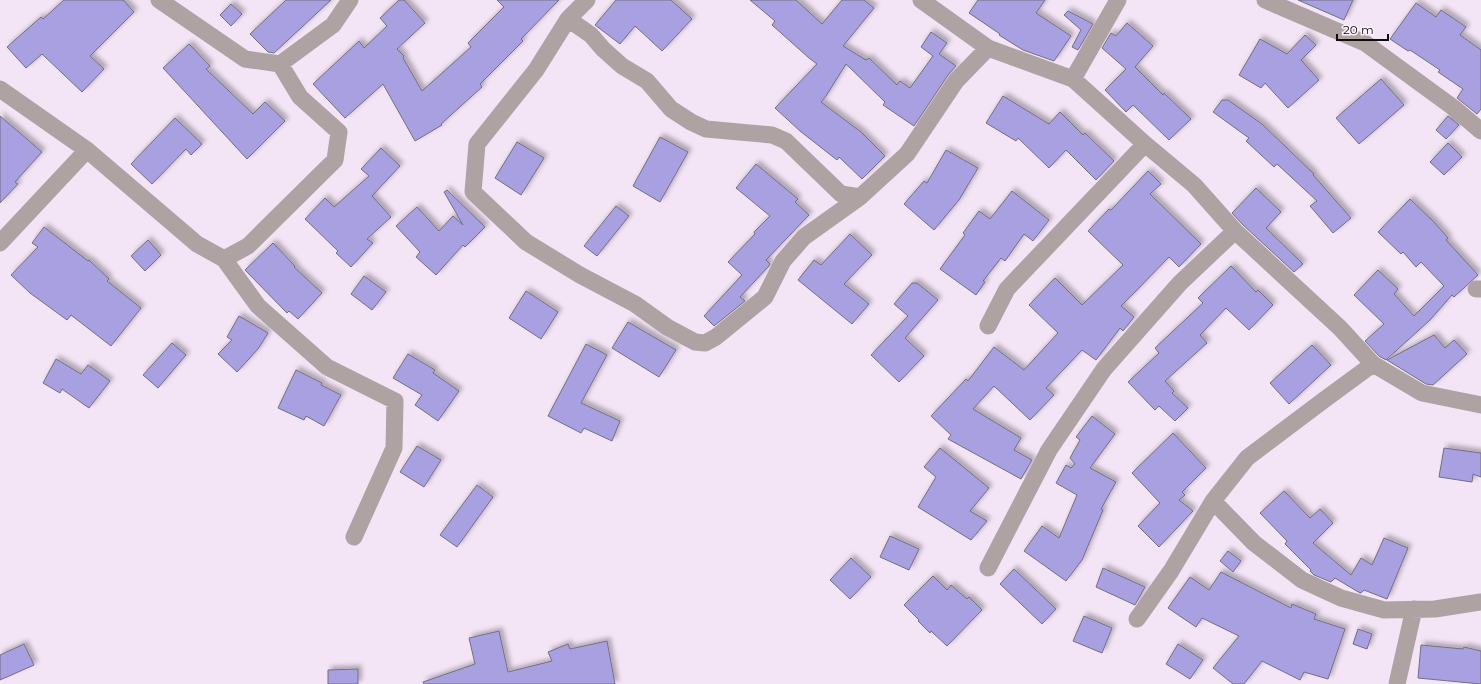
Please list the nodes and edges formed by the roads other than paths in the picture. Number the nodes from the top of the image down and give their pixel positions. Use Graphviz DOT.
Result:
graph roads {
  1 [pos="159,0"];
  2 [pos="350,0"];
  3 [pos="587,0"];
  4 [pos="921,0"];
  5 [pos="1118,0"];
  6 [pos="1264,0"];
  7 [pos="568,19"];
  8 [pos="988,48"];
  9 [pos="280,64"];
  10 [pos="1073,79"];
  11 [pos="0,89"];
  12 [pos="1481,131"];
  13 [pos="1145,144"];
  14 [pos="87,150"];
  15 [pos="860,197"];
  16 [pos="1235,231"];
  17 [pos="0,243"];
  18 [pos="224,260"];
  19 [pos="988,326"];
  20 [pos="1373,364"];
  21 [pos="1481,405"];
  22 [pos="1213,501"];
  23 [pos="354,537"];
  24 [pos="988,568"];
  25 [pos="1481,602"];
  26 [pos="1414,609"];
  27 [pos="1137,619"];
  28 [pos="1398,684"];
  1 -- 9 [label="street"];
  2 -- 9 [label="street"];
  3 -- 7 [label="street"];
  4 -- 8 [label="street"];
  5 -- 10 [label="street"];
  6 -- 12 [label="street"];
  7 -- 15 [label="street"];
  7 -- 15 [label="street"];
  8 -- 10 [label="street"];
  8 -- 15 [label="street"];
  9 -- 18 [label="street"];
  10 -- 13 [label="street"];
  11 -- 14 [label="street"];
  13 -- 16 [label="street"];
  13 -- 19 [label="street"];
  14 -- 17 [label="street"];
  14 -- 18 [label="street"];
  16 -- 20 [label="street"];
  16 -- 24 [label="street"];
  18 -- 23 [label="street"];
  20 -- 21 [label="street"];
  20 -- 22 [label="street"];
  22 -- 26 [label="street"];
  22 -- 27 [label="street"];
  25 -- 26 [label="street"];
  26 -- 28 [label="street"];
}
